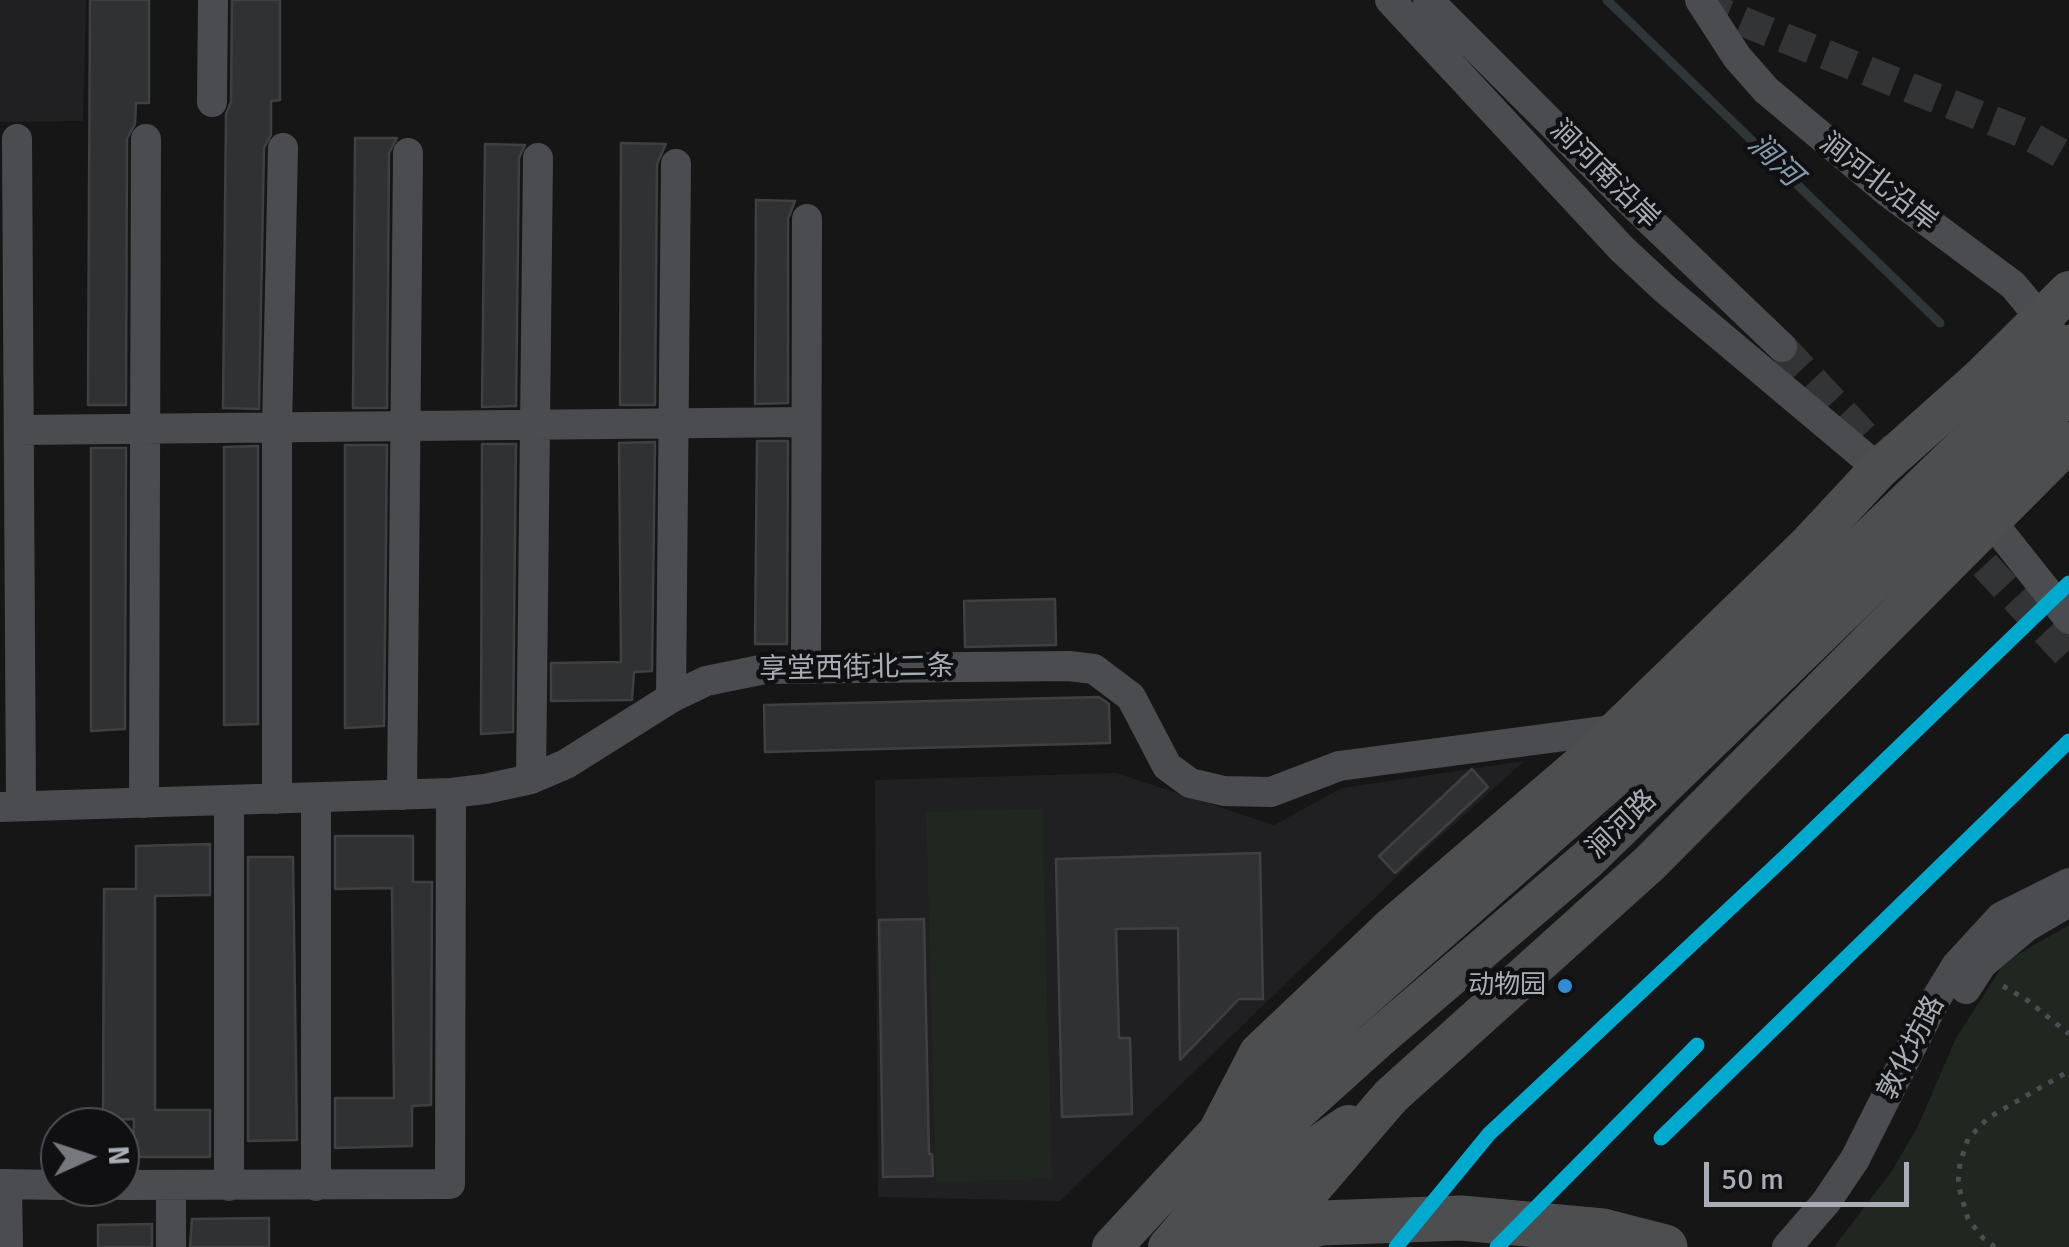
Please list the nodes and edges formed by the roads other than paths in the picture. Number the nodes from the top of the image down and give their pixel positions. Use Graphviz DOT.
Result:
graph roads {
  1 [pos="213,0"];
  2 [pos="1390,0"];
  3 [pos="1428,0"];
  4 [pos="1700,0"];
  5 [pos="212,102"];
  6 [pos="17,139"];
  7 [pos="146,140"];
  8 [pos="283,148"];
  9 [pos="408,153"];
  10 [pos="538,158"];
  11 [pos="676,164"];
  12 [pos="807,219"];
  13 [pos="2060,318"];
  14 [pos="1782,347"];
  15 [pos="2069,354"];
  16 [pos="1981,378"];
  17 [pos="2069,393"];
  18 [pos="806,422"];
  19 [pos="674,424"];
  20 [pos="535,425"];
  21 [pos="405,426"];
  22 [pos="144,429"];
  23 [pos="277,429"];
  24 [pos="19,430"];
  25 [pos="2066,454"];
  26 [pos="1879,469"];
  27 [pos="1990,522"];
  28 [pos="1810,543"];
  29 [pos="2069,619"];
  30 [pos="1892,620"];
  31 [pos="806,668"];
  32 [pos="671,698"];
  33 [pos="1618,729"];
  34 [pos="532,779"];
  35 [pos="402,794"];
  36 [pos="451,794"];
  37 [pos="316,798"];
  38 [pos="277,799"];
  39 [pos="229,800"];
  40 [pos="144,804"];
  41 [pos="10,806"];
  42 [pos="2069,883"];
  43 [pos="2069,902"];
  44 [pos="1382,1035"];
  45 [pos="1391,1096"];
  46 [pos="1218,1132"];
  47 [pos="1289,1165"];
  48 [pos="3,1184"];
  49 [pos="40,1185"];
  50 [pos="140,1185"];
  51 [pos="172,1186"];
  52 [pos="229,1186"];
  53 [pos="316,1186"];
  54 [pos="8,1247"];
  55 [pos="172,1247"];
  56 [pos="1112,1247"];
  57 [pos="1168,1247"];
  58 [pos="1209,1247"];
  59 [pos="1234,1247"];
  60 [pos="1261,1247"];
  61 [pos="1665,1247"];
  62 [pos="1787,1247"];
  63 [pos="1810,1247"];
  1 -- 5 [label="street"];
  2 -- 26 [label="street"];
  3 -- 14 [label="street, 涧河南沿岸"];
  4 -- 13 [label="street, 涧河北沿岸"];
  6 -- 24 [label="street"];
  7 -- 22 [label="street"];
  8 -- 23 [label="street"];
  9 -- 21 [label="street"];
  10 -- 20 [label="street"];
  11 -- 19 [label="street"];
  12 -- 18 [label="street"];
  13 -- 15 [label="street, 涧河北沿岸"];
  13 -- 16 [label="main road, 涧河路"];
  13 -- 46 [label="main road, 涧河路, bridge"];
  16 -- 25 [label="street"];
  16 -- 26 [label="main road, 涧河路"];
  17 -- 44 [label="main road, 涧河路, bridge"];
  18 -- 19 [label="street"];
  18 -- 31 [label="street"];
  19 -- 20 [label="street"];
  19 -- 32 [label="street"];
  20 -- 21 [label="street"];
  20 -- 34 [label="street"];
  21 -- 23 [label="street"];
  21 -- 35 [label="street"];
  22 -- 23 [label="street"];
  22 -- 24 [label="street"];
  22 -- 40 [label="street"];
  23 -- 38 [label="street"];
  24 -- 41 [label="street"];
  25 -- 27 [label="main road, 涧河路"];
  26 -- 28 [label="main road, 涧河路"];
  27 -- 29 [label="street"];
  27 -- 30 [label="main road, 涧河路"];
  28 -- 30 [label="main road"];
  28 -- 33 [label="main road, 涧河路"];
  30 -- 45 [label="main road, 涧河路"];
  31 -- 32 [label="street, 享堂西街北二条"];
  31 -- 33 [label="street, 享堂西街北二条"];
  32 -- 34 [label="street, 享堂西街北二条"];
  33 -- 46 [label="main road, 涧河路"];
  34 -- 36 [label="street, 享堂西街北二条"];
  35 -- 36 [label="street, 享堂西街北二条"];
  35 -- 37 [label="street, 享堂西街北二条"];
  36 -- 53 [label="street"];
  37 -- 38 [label="street, 享堂西街北二条"];
  37 -- 53 [label="street"];
  38 -- 39 [label="street, 享堂西街北二条"];
  39 -- 40 [label="street, 享堂西街北二条"];
  39 -- 52 [label="street"];
  40 -- 41 [label="street, 享堂西街北二条"];
  42 -- 62 [label="street, 敦化坊路"];
  43 -- 63 [label="street, 敦化坊路"];
  44 -- 47 [label="main road"];
  44 -- 57 [label="main road, 涧河路"];
  45 -- 47 [label="main road"];
  45 -- 60 [label="main road, 涧河路"];
  46 -- 56 [label="main road, 涧河路"];
  47 -- 58 [label="main road"];
  48 -- 49 [label="street"];
  48 -- 54 [label="street"];
  50 -- 51 [label="street"];
  51 -- 52 [label="street"];
  51 -- 55 [label="street"];
  52 -- 53 [label="street"];
  59 -- 61 [label="highway, bridge"];
}
